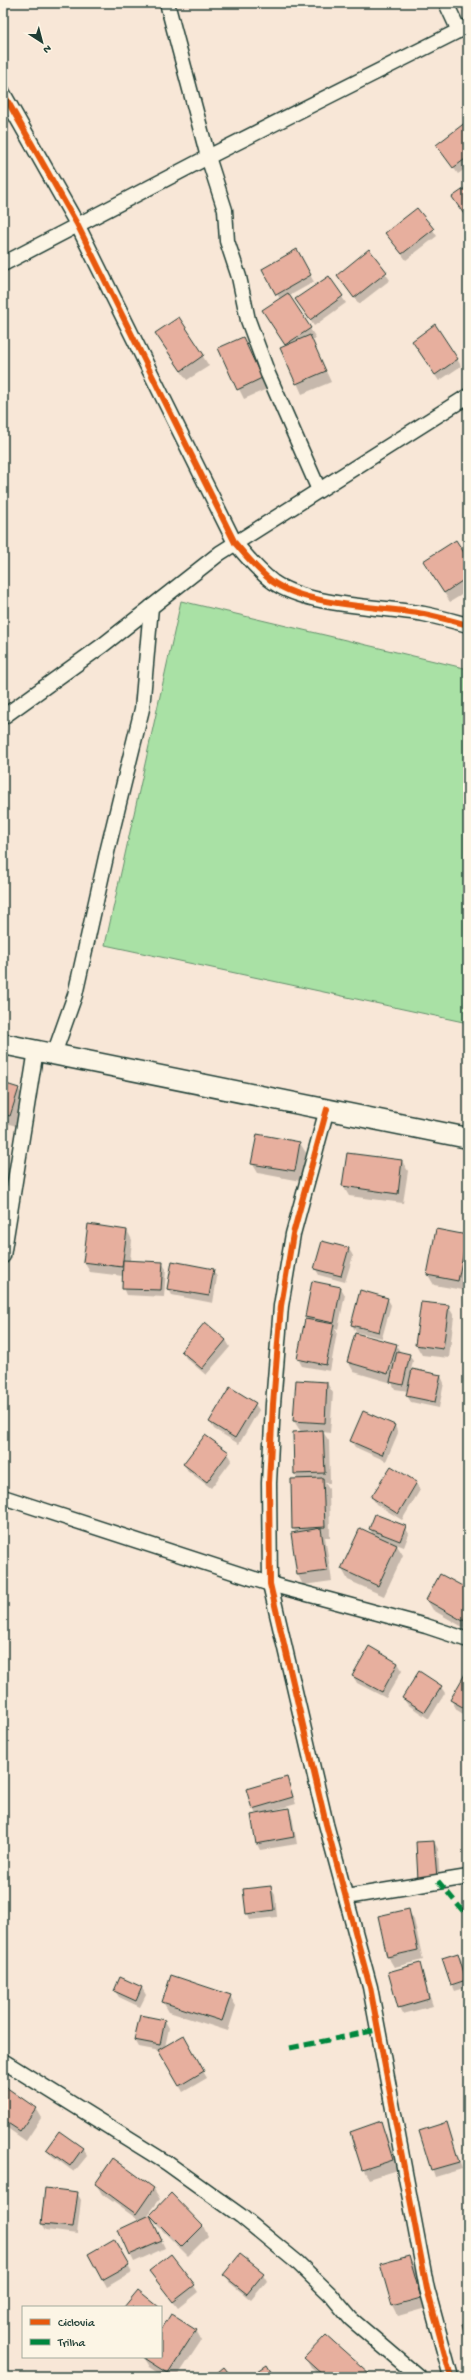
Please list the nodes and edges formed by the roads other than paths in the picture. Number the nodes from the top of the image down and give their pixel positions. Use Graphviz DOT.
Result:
graph roads {
  1 [pos="167,3"];
  2 [pos="446,3"];
  3 [pos="463,28"];
  4 [pos="3,93"];
  5 [pos="208,156"];
  6 [pos="77,224"];
  7 [pos="3,264"];
  8 [pos="468,396"];
  9 [pos="319,490"];
  10 [pos="235,543"];
  11 [pos="151,607"];
  12 [pos="468,625"];
  13 [pos="3,718"];
  14 [pos="3,1044"];
  15 [pos="45,1052"];
  16 [pos="327,1109"];
  17 [pos="468,1138"];
  18 [pos="3,1256"];
  19 [pos="3,1497"];
  20 [pos="270,1584"];
  21 [pos="468,1640"];
  22 [pos="468,1877"];
  23 [pos="346,1898"];
  24 [pos="3,2061"];
  25 [pos="419,2377"];
  26 [pos="451,2377"];
  1 -- 5 [label="street"];
  2 -- 3 [label="street"];
  3 -- 5 [label="street"];
  4 -- 6 [label="street"];
  5 -- 6 [label="street"];
  5 -- 9 [label="street"];
  6 -- 7 [label="street"];
  6 -- 10 [label="street"];
  8 -- 9 [label="street"];
  9 -- 10 [label="street"];
  10 -- 11 [label="street"];
  10 -- 12 [label="street"];
  11 -- 13 [label="street"];
  11 -- 15 [label="street"];
  14 -- 15 [label="main road"];
  15 -- 16 [label="main road"];
  15 -- 18 [label="street"];
  16 -- 17 [label="main road"];
  16 -- 20 [label="street"];
  19 -- 20 [label="street"];
  20 -- 21 [label="street"];
  20 -- 23 [label="street"];
  22 -- 23 [label="street"];
  23 -- 26 [label="street"];
  24 -- 25 [label="street"];
}
